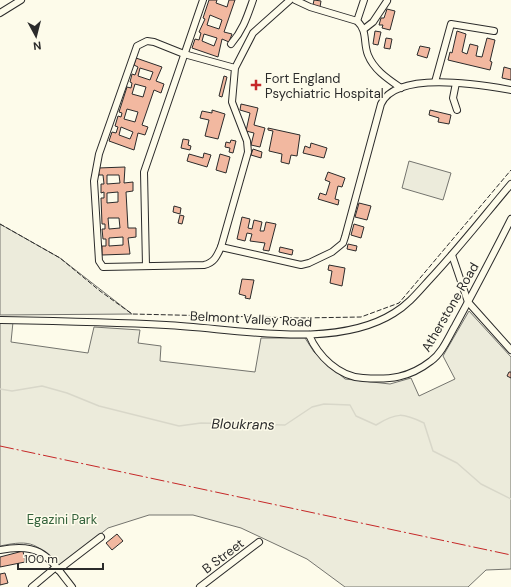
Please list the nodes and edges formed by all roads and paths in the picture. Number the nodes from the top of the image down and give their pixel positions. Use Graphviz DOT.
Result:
graph roads {
  1 [pos="21,0"];
  2 [pos="204,0"];
  3 [pos="253,0"];
  4 [pos="290,0"];
  5 [pos="295,0"];
  6 [pos="364,0"];
  7 [pos="386,1"];
  8 [pos="0,13"];
  9 [pos="357,21"];
  10 [pos="364,29"];
  11 [pos="494,31"];
  12 [pos="231,44"];
  13 [pos="184,54"];
  14 [pos="235,68"];
  15 [pos="435,82"];
  16 [pos="456,83"];
  17 [pos="401,88"];
  18 [pos="511,90"];
  19 [pos="457,110"];
  20 [pos="511,184"];
  21 [pos="511,219"];
  22 [pos="221,247"];
  23 [pos="452,256"];
  24 [pos="146,266"];
  25 [pos="468,302"];
  26 [pos="0,320"];
  27 [pos="310,335"];
  28 [pos="511,350"];
  29 [pos="101,537"];
  30 [pos="259,542"];
  31 [pos="0,550"];
  32 [pos="57,568"];
  33 [pos="32,587"];
  34 [pos="72,587"];
  35 [pos="200,587"];
  1 -- 8 [label="street"];
  2 -- 13 [label="street"];
  3 -- 12 [label="street"];
  4 -- 14 [label="street"];
  5 -- 9 [label="street"];
  6 -- 9 [label="street"];
  7 -- 10 [label="street"];
  9 -- 10 [label="street"];
  10 -- 17 [label="street"];
  11 -- 15 [label="street"];
  13 -- 14 [label="street"];
  13 -- 24 [label="street"];
  13 -- 24 [label="street"];
  14 -- 22 [label="street"];
  15 -- 16 [label="street"];
  15 -- 17 [label="street"];
  16 -- 18 [label="street"];
  16 -- 19 [label="street"];
  17 -- 22 [label="street"];
  20 -- 23 [label="street, Belmont Valley Road"];
  21 -- 25 [label="street, Atherstone Road"];
  22 -- 24 [label="street"];
  23 -- 25 [label="street"];
  23 -- 27 [label="street, Belmont Valley Road"];
  25 -- 27 [label="street, Atherstone Road"];
  25 -- 28 [label="street"];
  26 -- 27 [label="street, Belmont Valley Road"];
  29 -- 32 [label="street"];
  30 -- 35 [label="street, B Street"];
  31 -- 32 [label="street"];
  32 -- 33 [label="street"];
  32 -- 34 [label="street"];
}
